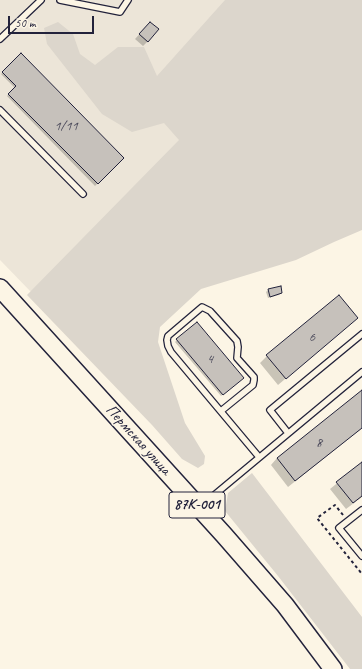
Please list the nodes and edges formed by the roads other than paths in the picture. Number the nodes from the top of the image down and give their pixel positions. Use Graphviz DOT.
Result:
graph roads {
  1 [pos="41,0"];
  2 [pos="60,0"];
  3 [pos="128,0"];
  4 [pos="0,39"];
  5 [pos="0,110"];
  6 [pos="82,194"];
  7 [pos="0,288"];
  8 [pos="362,334"];
  9 [pos="362,372"];
  10 [pos="221,411"];
  11 [pos="288,433"];
  12 [pos="259,457"];
  13 [pos="199,508"];
  14 [pos="362,510"];
  15 [pos="362,556"];
  16 [pos="333,669"];
  1 -- 4 [label="lane"];
  2 -- 3 [label="lane"];
  5 -- 6 [label="lane"];
  7 -- 13 [label="main road, Пермская улица / 87К-001"];
  8 -- 11 [label="lane"];
  9 -- 11 [label="lane"];
  10 -- 10 [label="lane"];
  10 -- 12 [label="lane"];
  11 -- 12 [label="lane"];
  12 -- 13 [label="lane"];
  13 -- 16 [label="main road, Пермская улица / 87К-001"];
  14 -- 15 [label="lane"];
}
